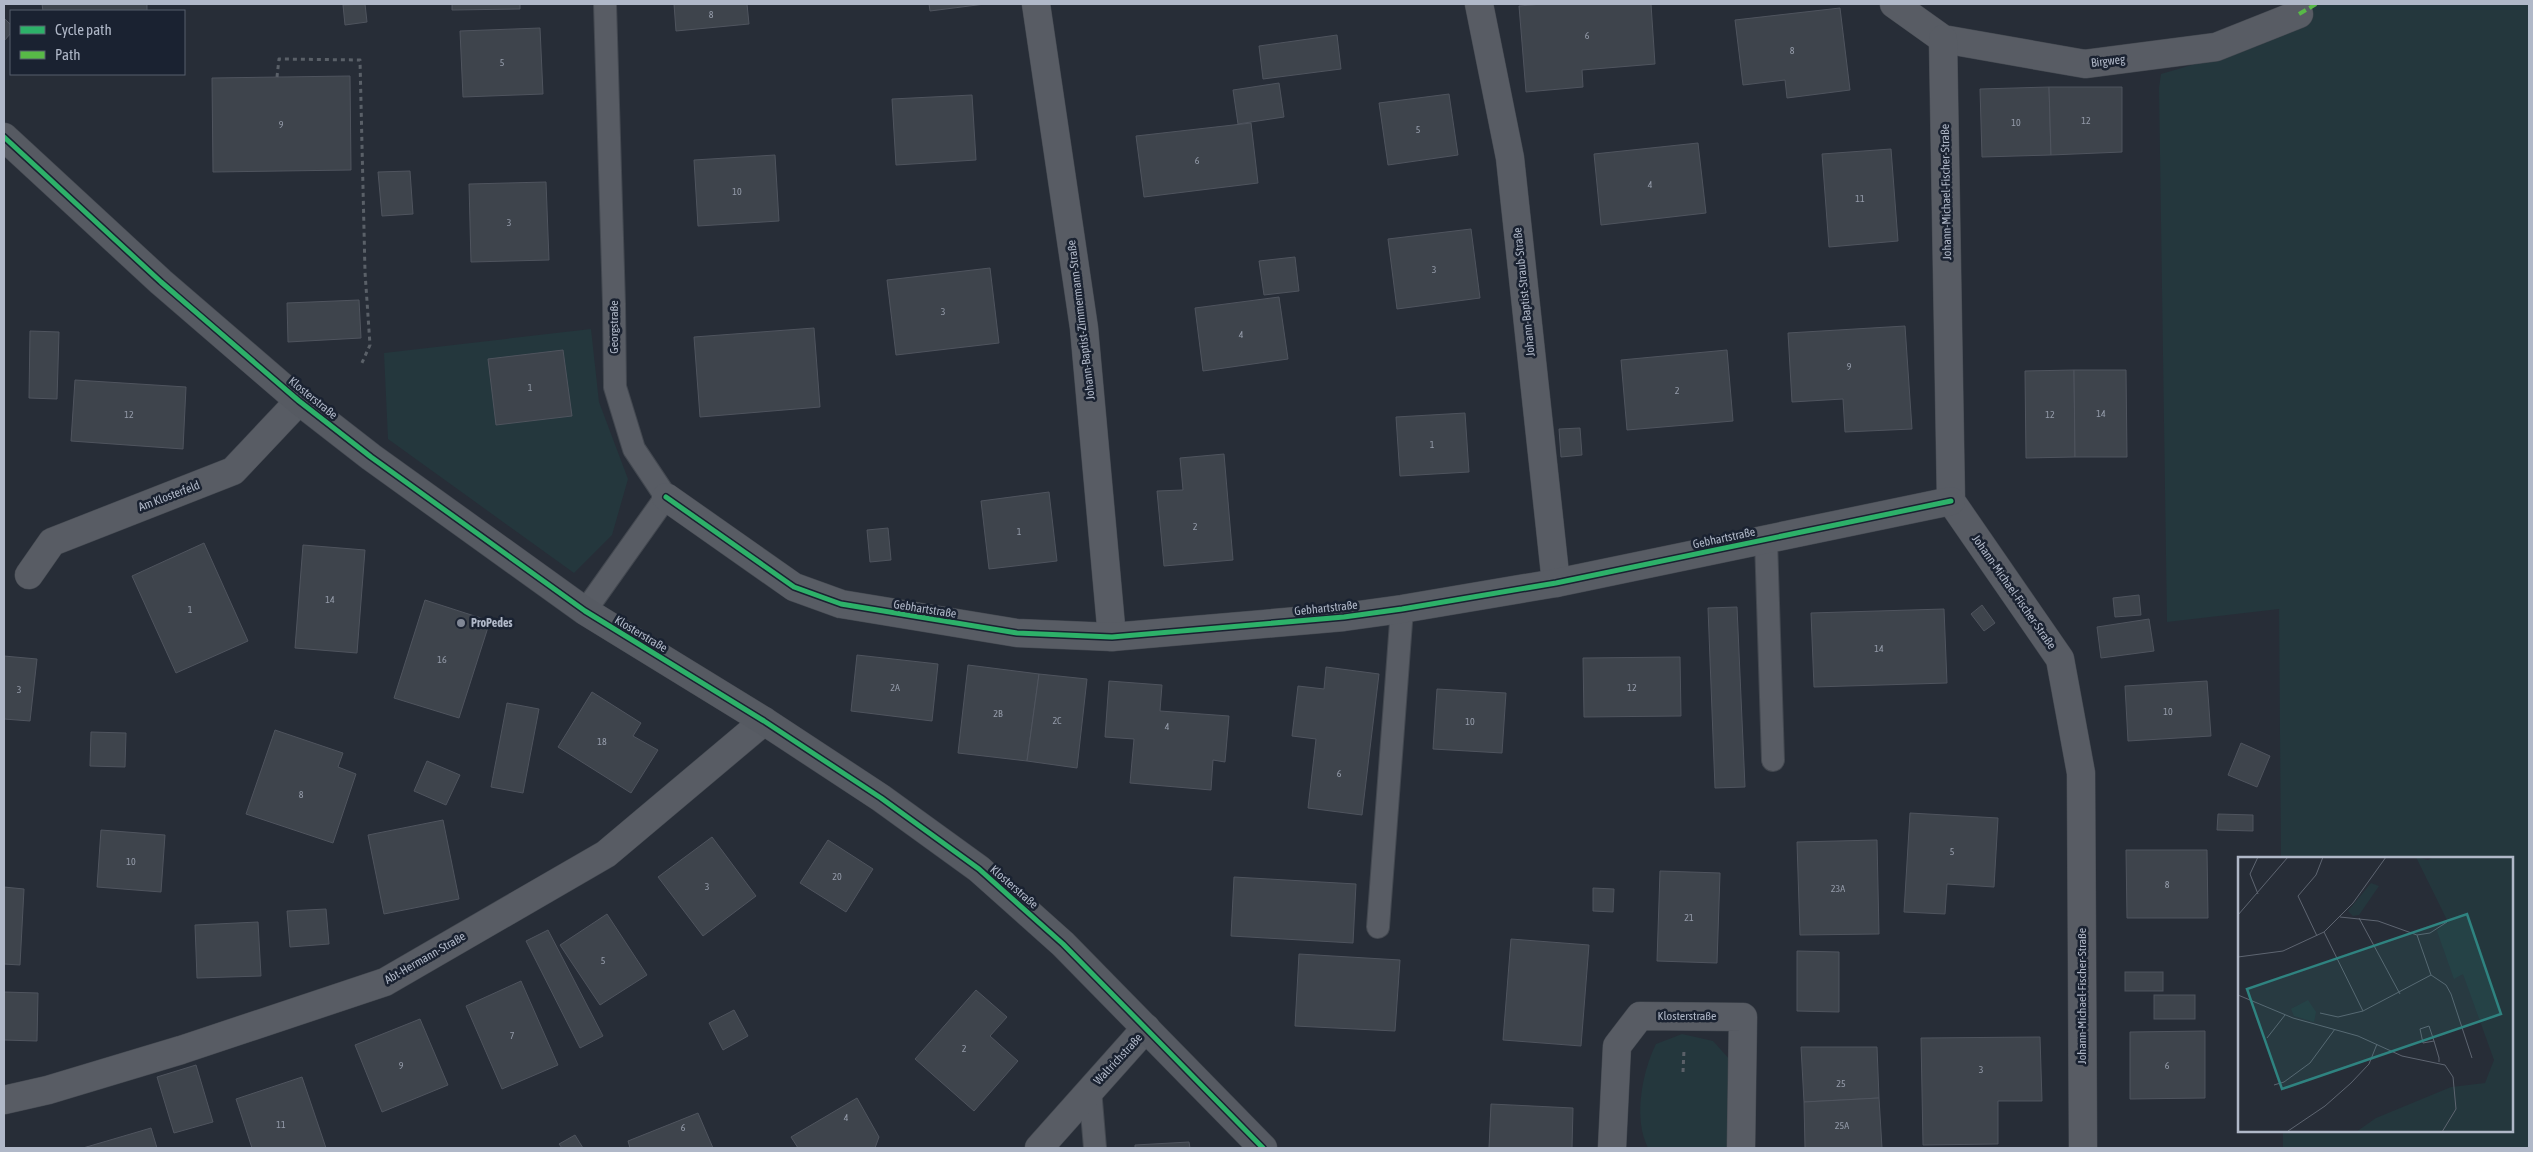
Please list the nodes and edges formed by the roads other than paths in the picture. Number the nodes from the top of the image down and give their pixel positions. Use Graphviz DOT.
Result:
graph roads {
  1 [pos="605,4"];
  2 [pos="1036,4"];
  3 [pos="1479,4"];
  4 [pos="1894,4"];
  5 [pos="2299,14"];
  6 [pos="1943,39"];
  7 [pos="4,137"];
  8 [pos="299,401"];
  9 [pos="666,497"];
  10 [pos="1951,501"];
  11 [pos="1766,540"];
  12 [pos="29,575"];
  13 [pos="1556,583"];
  14 [pos="1402,609"];
  15 [pos="584,611"];
  16 [pos="1112,637"];
  17 [pos="764,721"];
  18 [pos="1773,760"];
  19 [pos="1378,927"];
  20 [pos="1146,1028"];
  21 [pos="1090,1089"];
  22 [pos="4,1100"];
  23 [pos="1039,1148"];
  24 [pos="1095,1148"];
  25 [pos="1263,1148"];
  26 [pos="1612,1148"];
  27 [pos="1741,1148"];
  28 [pos="2083,1148"];
  1 -- 9 [label="lane, Georgstraße"];
  2 -- 16 [label="street, Johann-Baptist-Zimmermann-Straße"];
  3 -- 13 [label="street, Johann-Baptist-Straub-Straße"];
  4 -- 6 [label="street, Birgweg"];
  5 -- 6 [label="street, Birgweg"];
  6 -- 10 [label="street, Johann-Michael-Fischer-Straße"];
  7 -- 8 [label="main road, Klosterstraße"];
  8 -- 12 [label="street, Am Klosterfeld"];
  8 -- 15 [label="main road, Klosterstraße"];
  9 -- 15 [label="lane"];
  9 -- 16 [label="street, Gebhartstraße"];
  10 -- 11 [label="street, Gebhartstraße"];
  10 -- 28 [label="street, Johann-Michael-Fischer-Straße"];
  11 -- 13 [label="street, Gebhartstraße"];
  11 -- 18 [label="lane"];
  13 -- 14 [label="street, Gebhartstraße"];
  14 -- 16 [label="street, Gebhartstraße"];
  14 -- 19 [label="lane"];
  15 -- 17 [label="main road, Klosterstraße"];
  17 -- 20 [label="main road, Klosterstraße"];
  17 -- 22 [label="street, Abt-Hermann-Straße"];
  20 -- 21 [label="street, Waltrichstraße"];
  20 -- 25 [label="main road, Klosterstraße"];
  21 -- 23 [label="street, Waltrichstraße"];
  21 -- 24 [label="lane, Waltrichstraße"];
  26 -- 27 [label="street, Klosterstraße"];
}
